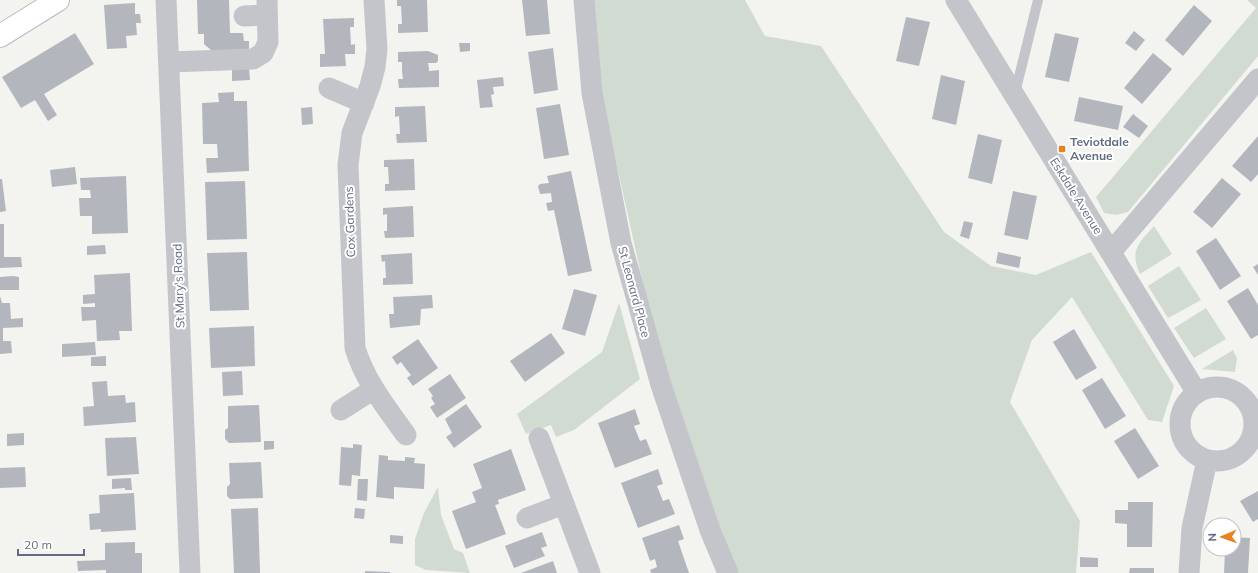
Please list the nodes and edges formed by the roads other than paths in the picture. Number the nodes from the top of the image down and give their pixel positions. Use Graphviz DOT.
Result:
graph roads {
  1 [pos="58,0"];
  2 [pos="166,0"];
  3 [pos="374,0"];
  4 [pos="584,0"];
  5 [pos="956,0"];
  6 [pos="1038,0"];
  7 [pos="267,8"];
  8 [pos="244,16"];
  9 [pos="0,36"];
  10 [pos="170,62"];
  11 [pos="1258,79"];
  12 [pos="329,88"];
  13 [pos="1014,96"];
  14 [pos="364,103"];
  15 [pos="1111,252"];
  16 [pos="374,389"];
  17 [pos="1197,393"];
  18 [pos="341,410"];
  19 [pos="1256,434"];
  20 [pos="406,435"];
  21 [pos="539,438"];
  22 [pos="1207,460"];
  23 [pos="564,504"];
  24 [pos="527,518"];
  25 [pos="190,573"];
  26 [pos="590,573"];
  27 [pos="728,573"];
  28 [pos="1189,573"];
  1 -- 9 [label="street"];
  2 -- 10 [label="street, St Mary's Road"];
  3 -- 14 [label="street, Cox Gardens"];
  4 -- 27 [label="street, St Leonard Place"];
  5 -- 13 [label="street, Eskdale Avenue"];
  6 -- 13 [label="lane"];
  7 -- 8 [label="street"];
  7 -- 10 [label="street"];
  10 -- 25 [label="street, St Mary's Road"];
  11 -- 15 [label="street"];
  12 -- 14 [label="street"];
  13 -- 15 [label="street, Eskdale Avenue"];
  14 -- 16 [label="street, Cox Gardens"];
  15 -- 17 [label="street, Eskdale Avenue"];
  16 -- 18 [label="street"];
  16 -- 20 [label="street, Cox Gardens"];
  17 -- 19 [label="street"];
  17 -- 22 [label="street"];
  19 -- 22 [label="street"];
  21 -- 23 [label="street"];
  22 -- 28 [label="street"];
  23 -- 24 [label="street"];
  23 -- 26 [label="street"];
}
